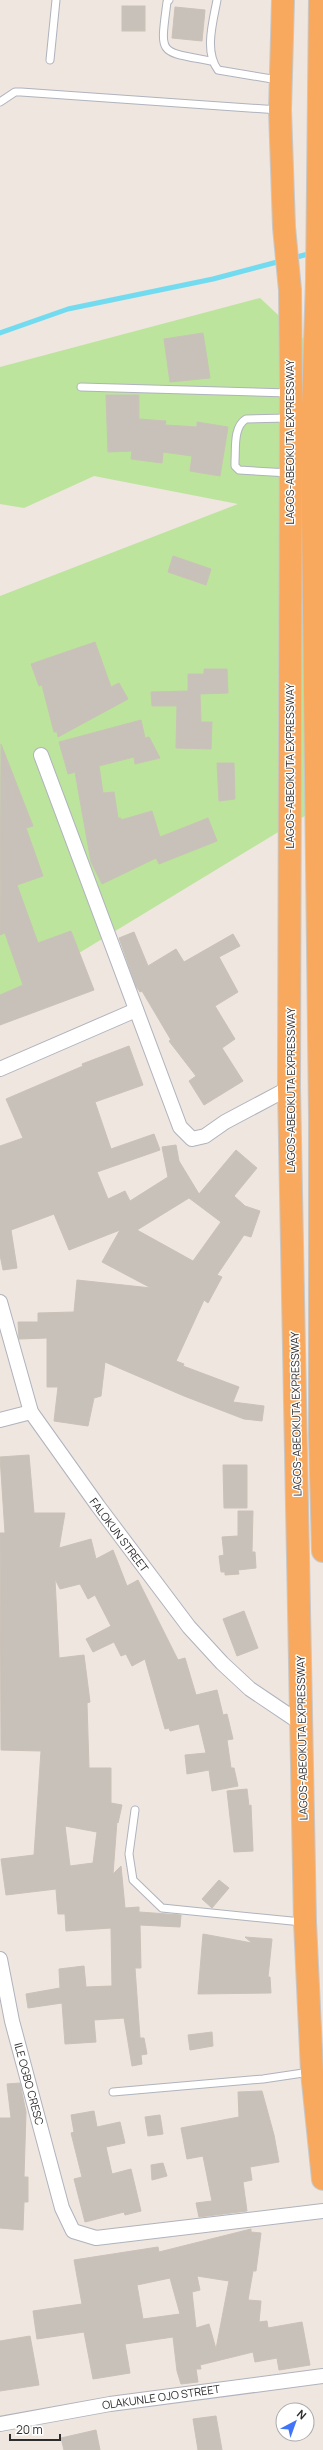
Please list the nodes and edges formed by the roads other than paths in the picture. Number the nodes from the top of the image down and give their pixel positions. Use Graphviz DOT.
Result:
graph roads {
  1 [pos="56,0"];
  2 [pos="169,0"];
  3 [pos="217,0"];
  4 [pos="283,0"];
  5 [pos="320,0"];
  6 [pos="50,60"];
  7 [pos="211,61"];
  8 [pos="281,80"];
  9 [pos="0,102"];
  10 [pos="280,110"];
  11 [pos="319,370"];
  12 [pos="81,387"];
  13 [pos="291,394"];
  14 [pos="291,418"];
  15 [pos="290,473"];
  16 [pos="318,540"];
  17 [pos="319,660"];
  18 [pos="41,755"];
  19 [pos="320,787"];
  20 [pos="136,1010"];
  21 [pos="321,1017"];
  22 [pos="0,1069"];
  23 [pos="289,1088"];
  24 [pos="321,1090"];
  25 [pos="0,1302"];
  26 [pos="31,1412"];
  27 [pos="0,1420"];
  28 [pos="323,1544"];
  29 [pos="323,1551"];
  30 [pos="302,1724"];
  31 [pos="135,1810"];
  32 [pos="305,1922"];
  33 [pos="0,1959"];
  34 [pos="312,2072"];
  35 [pos="113,2092"];
  36 [pos="323,2179"];
  37 [pos="323,2211"];
  38 [pos="323,2376"];
  39 [pos="0,2424"];
  1 -- 6 [label="lane"];
  2 -- 7 [label="lane"];
  3 -- 7 [label="lane"];
  4 -- 8 [label="highway, LAGOS-ABEOKUTA EXPRESSWAY"];
  5 -- 11 [label="highway, LAGOS-ABEOKUTA EXPRESSWAY"];
  7 -- 8 [label="lane"];
  8 -- 10 [label="highway, LAGOS-ABEOKUTA EXPRESSWAY"];
  9 -- 10 [label="lane"];
  10 -- 13 [label="highway, LAGOS-ABEOKUTA EXPRESSWAY"];
  11 -- 16 [label="highway, LAGOS-ABEOKUTA EXPRESSWAY"];
  12 -- 13 [label="lane"];
  13 -- 14 [label="highway, LAGOS-ABEOKUTA EXPRESSWAY"];
  14 -- 15 [label="highway, LAGOS-ABEOKUTA EXPRESSWAY"];
  14 -- 15 [label="lane"];
  15 -- 23 [label="highway, LAGOS-ABEOKUTA EXPRESSWAY"];
  16 -- 17 [label="highway, LAGOS-ABEOKUTA EXPRESSWAY"];
  17 -- 19 [label="highway, LAGOS-ABEOKUTA EXPRESSWAY"];
  18 -- 20 [label="street"];
  19 -- 21 [label="highway, LAGOS-ABEOKUTA EXPRESSWAY"];
  20 -- 22 [label="street"];
  20 -- 23 [label="street"];
  21 -- 24 [label="highway, LAGOS-ABEOKUTA EXPRESSWAY"];
  23 -- 30 [label="highway, LAGOS-ABEOKUTA EXPRESSWAY"];
  24 -- 28 [label="highway, LAGOS-ABEOKUTA EXPRESSWAY"];
  25 -- 26 [label="street, FALOKUN STREET"];
  26 -- 27 [label="street"];
  26 -- 30 [label="street, FALOKUN STREET"];
  28 -- 29 [label="highway, LAGOS-ABEOKUTA EXPRESSWAY"];
  30 -- 32 [label="highway, LAGOS-ABEOKUTA EXPRESSWAY"];
  31 -- 32 [label="lane"];
  32 -- 34 [label="highway, LAGOS-ABEOKUTA EXPRESSWAY"];
  33 -- 37 [label="street, ILE OGBO CRESC"];
  34 -- 35 [label="lane"];
  34 -- 36 [label="highway, LAGOS-ABEOKUTA EXPRESSWAY"];
  38 -- 39 [label="street, OLAKUNLE OJO STREET"];
}
